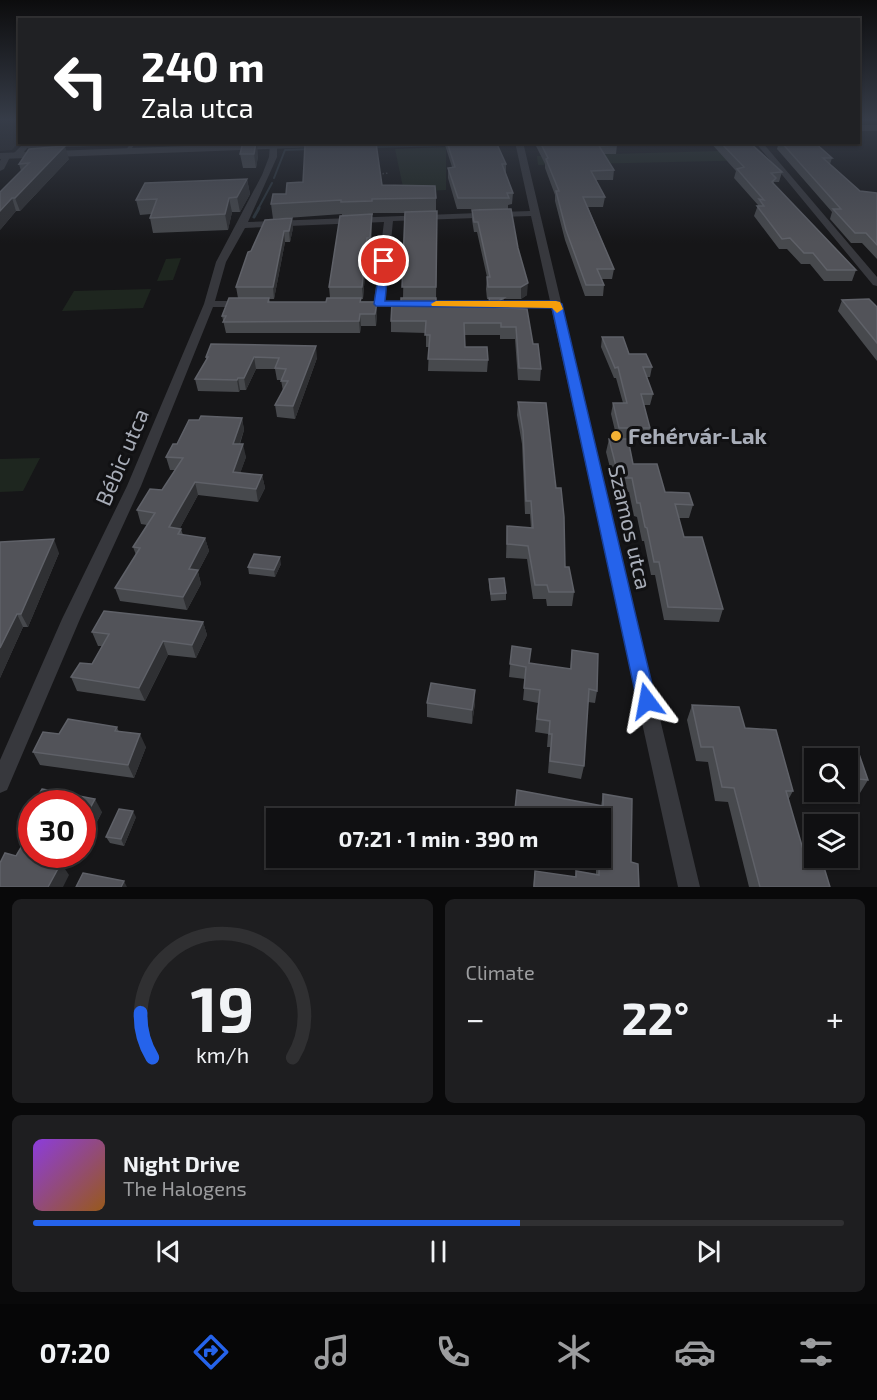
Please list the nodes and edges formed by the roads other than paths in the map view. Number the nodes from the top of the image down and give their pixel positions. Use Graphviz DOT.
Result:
graph roads {
  1 [pos="272,160"];
  2 [pos="523,160"];
  3 [pos="774,160"];
  4 [pos="534,213"];
  5 [pos="389,219"];
  6 [pos="242,225"];
  7 [pos="877,283"];
  8 [pos="210,304"];
  9 [pos="255,304"];
  10 [pos="345,304"];
  11 [pos="379,304"];
  12 [pos="556,304"];
  13 [pos="0,783"];
  14 [pos="689,887"];
  1 -- 6 [label="street, Bébic utca"];
  2 -- 4 [label="street, Szamos utca"];
  3 -- 7 [label="street"];
  4 -- 5 [label="street"];
  4 -- 12 [label="street, Szamos utca"];
  5 -- 6 [label="street"];
  5 -- 11 [label="street"];
  6 -- 8 [label="street, Bébic utca"];
  8 -- 9 [label="street"];
  8 -- 13 [label="street, Bébic utca"];
  10 -- 11 [label="street"];
  11 -- 12 [label="street"];
  12 -- 14 [label="street, Szamos utca"];
}
